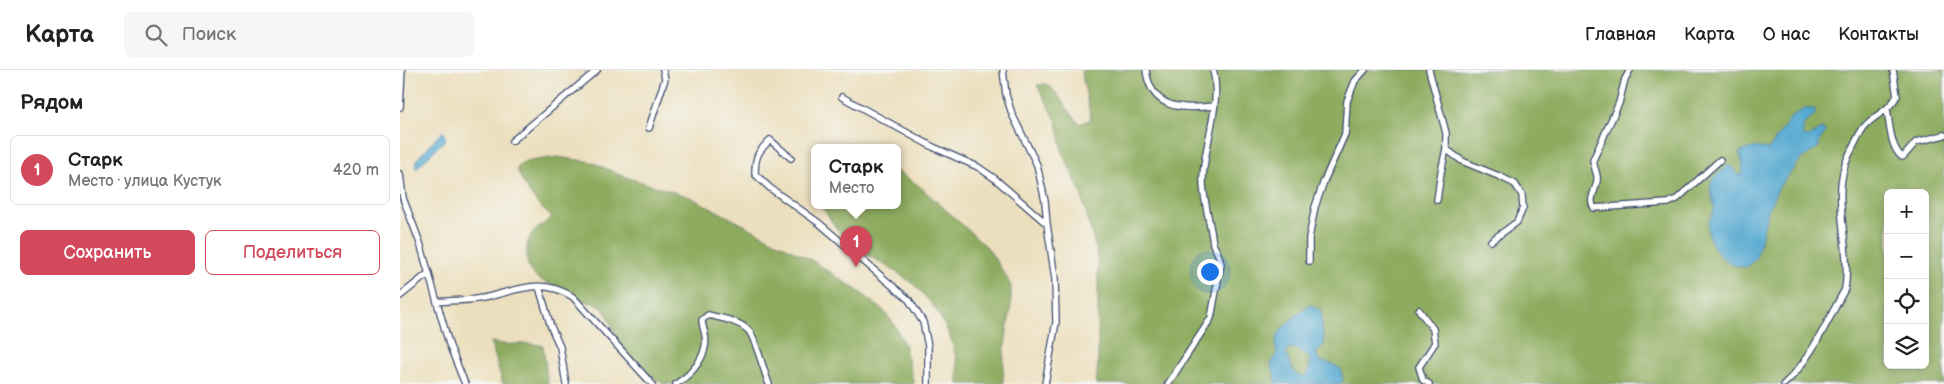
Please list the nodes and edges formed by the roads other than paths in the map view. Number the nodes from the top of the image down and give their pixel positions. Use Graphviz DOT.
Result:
graph roads {
  1 [pos="402,70"];
  2 [pos="597,70"];
  3 [pos="663,70"];
  4 [pos="1003,70"];
  5 [pos="1146,70"];
  6 [pos="1213,70"];
  7 [pos="1365,70"];
  8 [pos="1429,70"];
  9 [pos="1630,70"];
  10 [pos="1892,70"];
  11 [pos="842,97"];
  12 [pos="1214,106"];
  13 [pos="400,107"];
  14 [pos="1887,110"];
  15 [pos="649,128"];
  16 [pos="1944,135"];
  17 [pos="512,142"];
  18 [pos="1446,149"];
  19 [pos="791,158"];
  20 [pos="1720,160"];
  21 [pos="400,174"];
  22 [pos="1437,200"];
  23 [pos="1046,224"];
  24 [pos="1491,241"];
  25 [pos="1309,262"];
  26 [pos="429,273"];
  27 [pos="539,287"];
  28 [pos="400,296"];
  29 [pos="437,302"];
  30 [pos="1419,310"];
  31 [pos="465,384"];
  32 [pos="566,384"];
  33 [pos="652,384"];
  34 [pos="676,384"];
  35 [pos="769,384"];
  36 [pos="928,384"];
  37 [pos="1045,384"];
  38 [pos="1168,384"];
  39 [pos="1429,384"];
  40 [pos="1784,384"];
  1 -- 13 [label="street"];
  2 -- 17 [label="street"];
  3 -- 15 [label="street"];
  4 -- 23 [label="street"];
  5 -- 12 [label="street"];
  6 -- 12 [label="street"];
  7 -- 25 [label="street"];
  8 -- 18 [label="street"];
  9 -- 20 [label="street"];
  10 -- 14 [label="street"];
  11 -- 23 [label="street"];
  12 -- 38 [label="street"];
  14 -- 16 [label="street"];
  14 -- 40 [label="street"];
  18 -- 22 [label="street"];
  18 -- 24 [label="street"];
  19 -- 36 [label="street"];
  21 -- 26 [label="street"];
  23 -- 37 [label="street"];
  26 -- 28 [label="street"];
  26 -- 29 [label="street"];
  27 -- 29 [label="street"];
  27 -- 32 [label="street"];
  27 -- 33 [label="street"];
  29 -- 31 [label="street"];
  30 -- 39 [label="street"];
  34 -- 35 [label="street"];
}
